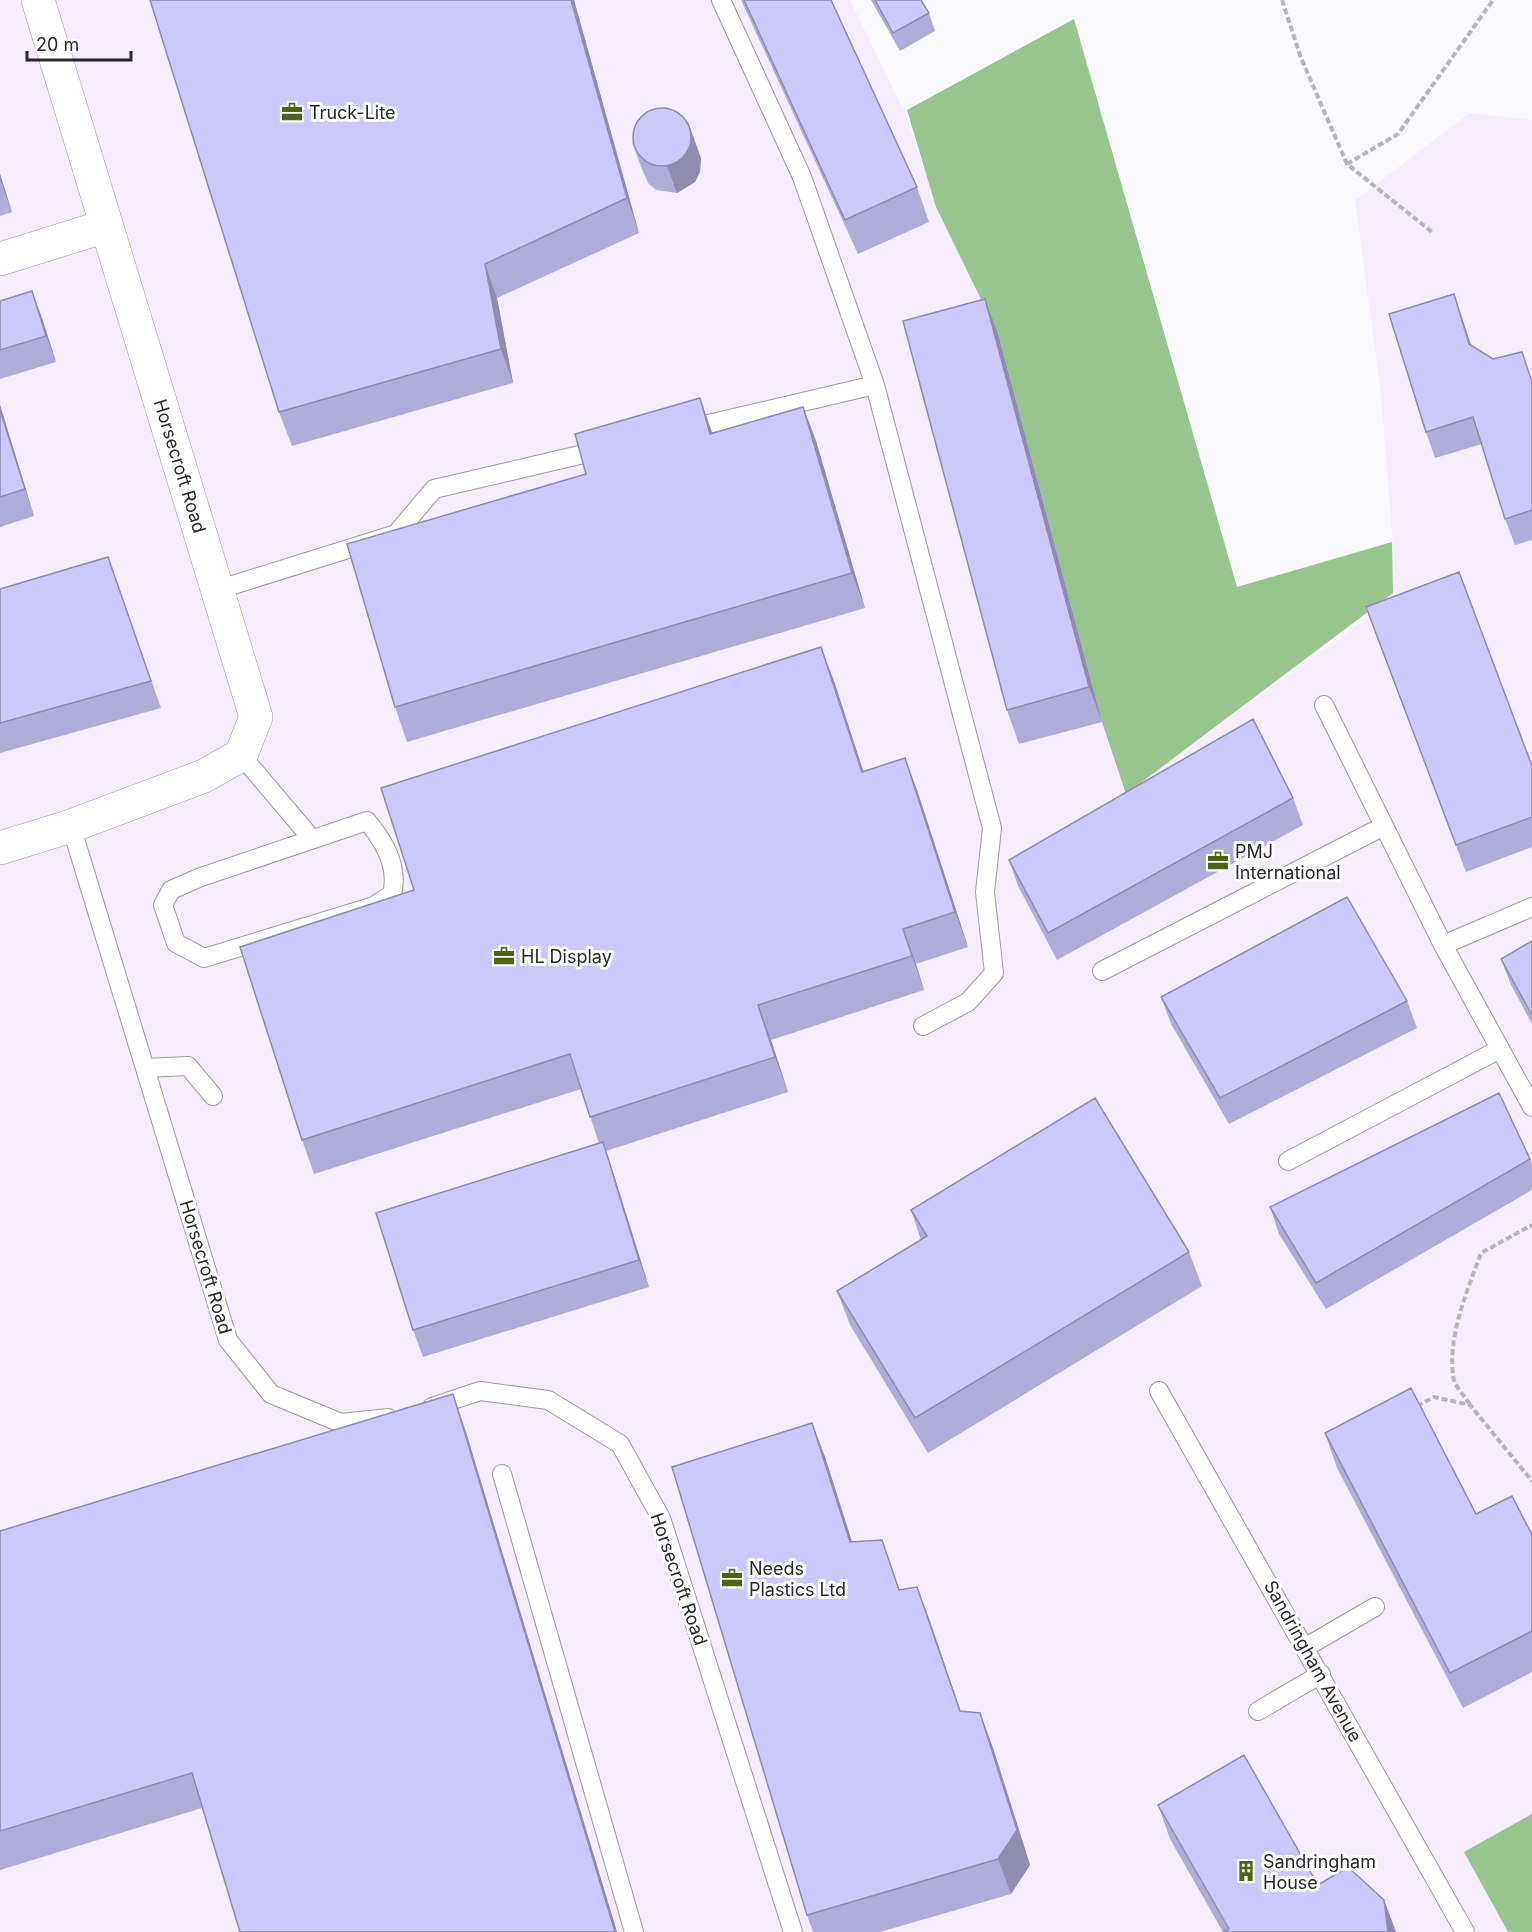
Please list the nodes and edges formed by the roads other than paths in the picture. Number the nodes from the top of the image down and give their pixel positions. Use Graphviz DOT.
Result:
graph roads {
  1 [pos="38,0"];
  2 [pos="720,0"];
  3 [pos="106,226"];
  4 [pos="0,259"];
  5 [pos="875,384"];
  6 [pos="666,434"];
  7 [pos="620,445"];
  8 [pos="217,590"];
  9 [pos="1324,705"];
  10 [pos="241,755"];
  11 [pos="71,826"];
  12 [pos="1384,826"];
  13 [pos="312,839"];
  14 [pos="0,848"];
  15 [pos="1532,907"];
  16 [pos="1443,945"];
  17 [pos="1102,971"];
  18 [pos="923,1026"];
  19 [pos="1500,1049"];
  20 [pos="145,1068"];
  21 [pos="213,1096"];
  22 [pos="1532,1107"];
  23 [pos="1288,1161"];
  24 [pos="1160,1391"];
  25 [pos="502,1474"];
  26 [pos="1375,1607"];
  27 [pos="1306,1647"];
  28 [pos="1321,1674"];
  29 [pos="1258,1711"];
  30 [pos="634,1932"];
  31 [pos="793,1932"];
  32 [pos="1465,1932"];
  1 -- 3 [label="street, Horsecroft Road"];
  2 -- 5 [label="lane"];
  3 -- 4 [label="street"];
  3 -- 8 [label="street, Horsecroft Road"];
  5 -- 6 [label="lane"];
  5 -- 18 [label="lane"];
  7 -- 8 [label="lane"];
  8 -- 10 [label="street, Horsecroft Road"];
  9 -- 12 [label="lane"];
  10 -- 11 [label="street"];
  10 -- 13 [label="lane"];
  11 -- 14 [label="street"];
  11 -- 20 [label="lane, Horsecroft Road"];
  12 -- 16 [label="lane"];
  12 -- 17 [label="lane"];
  13 -- 13 [label="lane"];
  15 -- 16 [label="lane"];
  16 -- 19 [label="lane"];
  19 -- 22 [label="lane"];
  19 -- 23 [label="lane"];
  20 -- 21 [label="lane"];
  20 -- 31 [label="lane, Horsecroft Road"];
  24 -- 27 [label="lane, Sandringham Avenue"];
  25 -- 30 [label="lane"];
  26 -- 27 [label="lane"];
  27 -- 28 [label="lane, Sandringham Avenue"];
  28 -- 29 [label="lane"];
  28 -- 32 [label="lane, Sandringham Avenue"];
}
